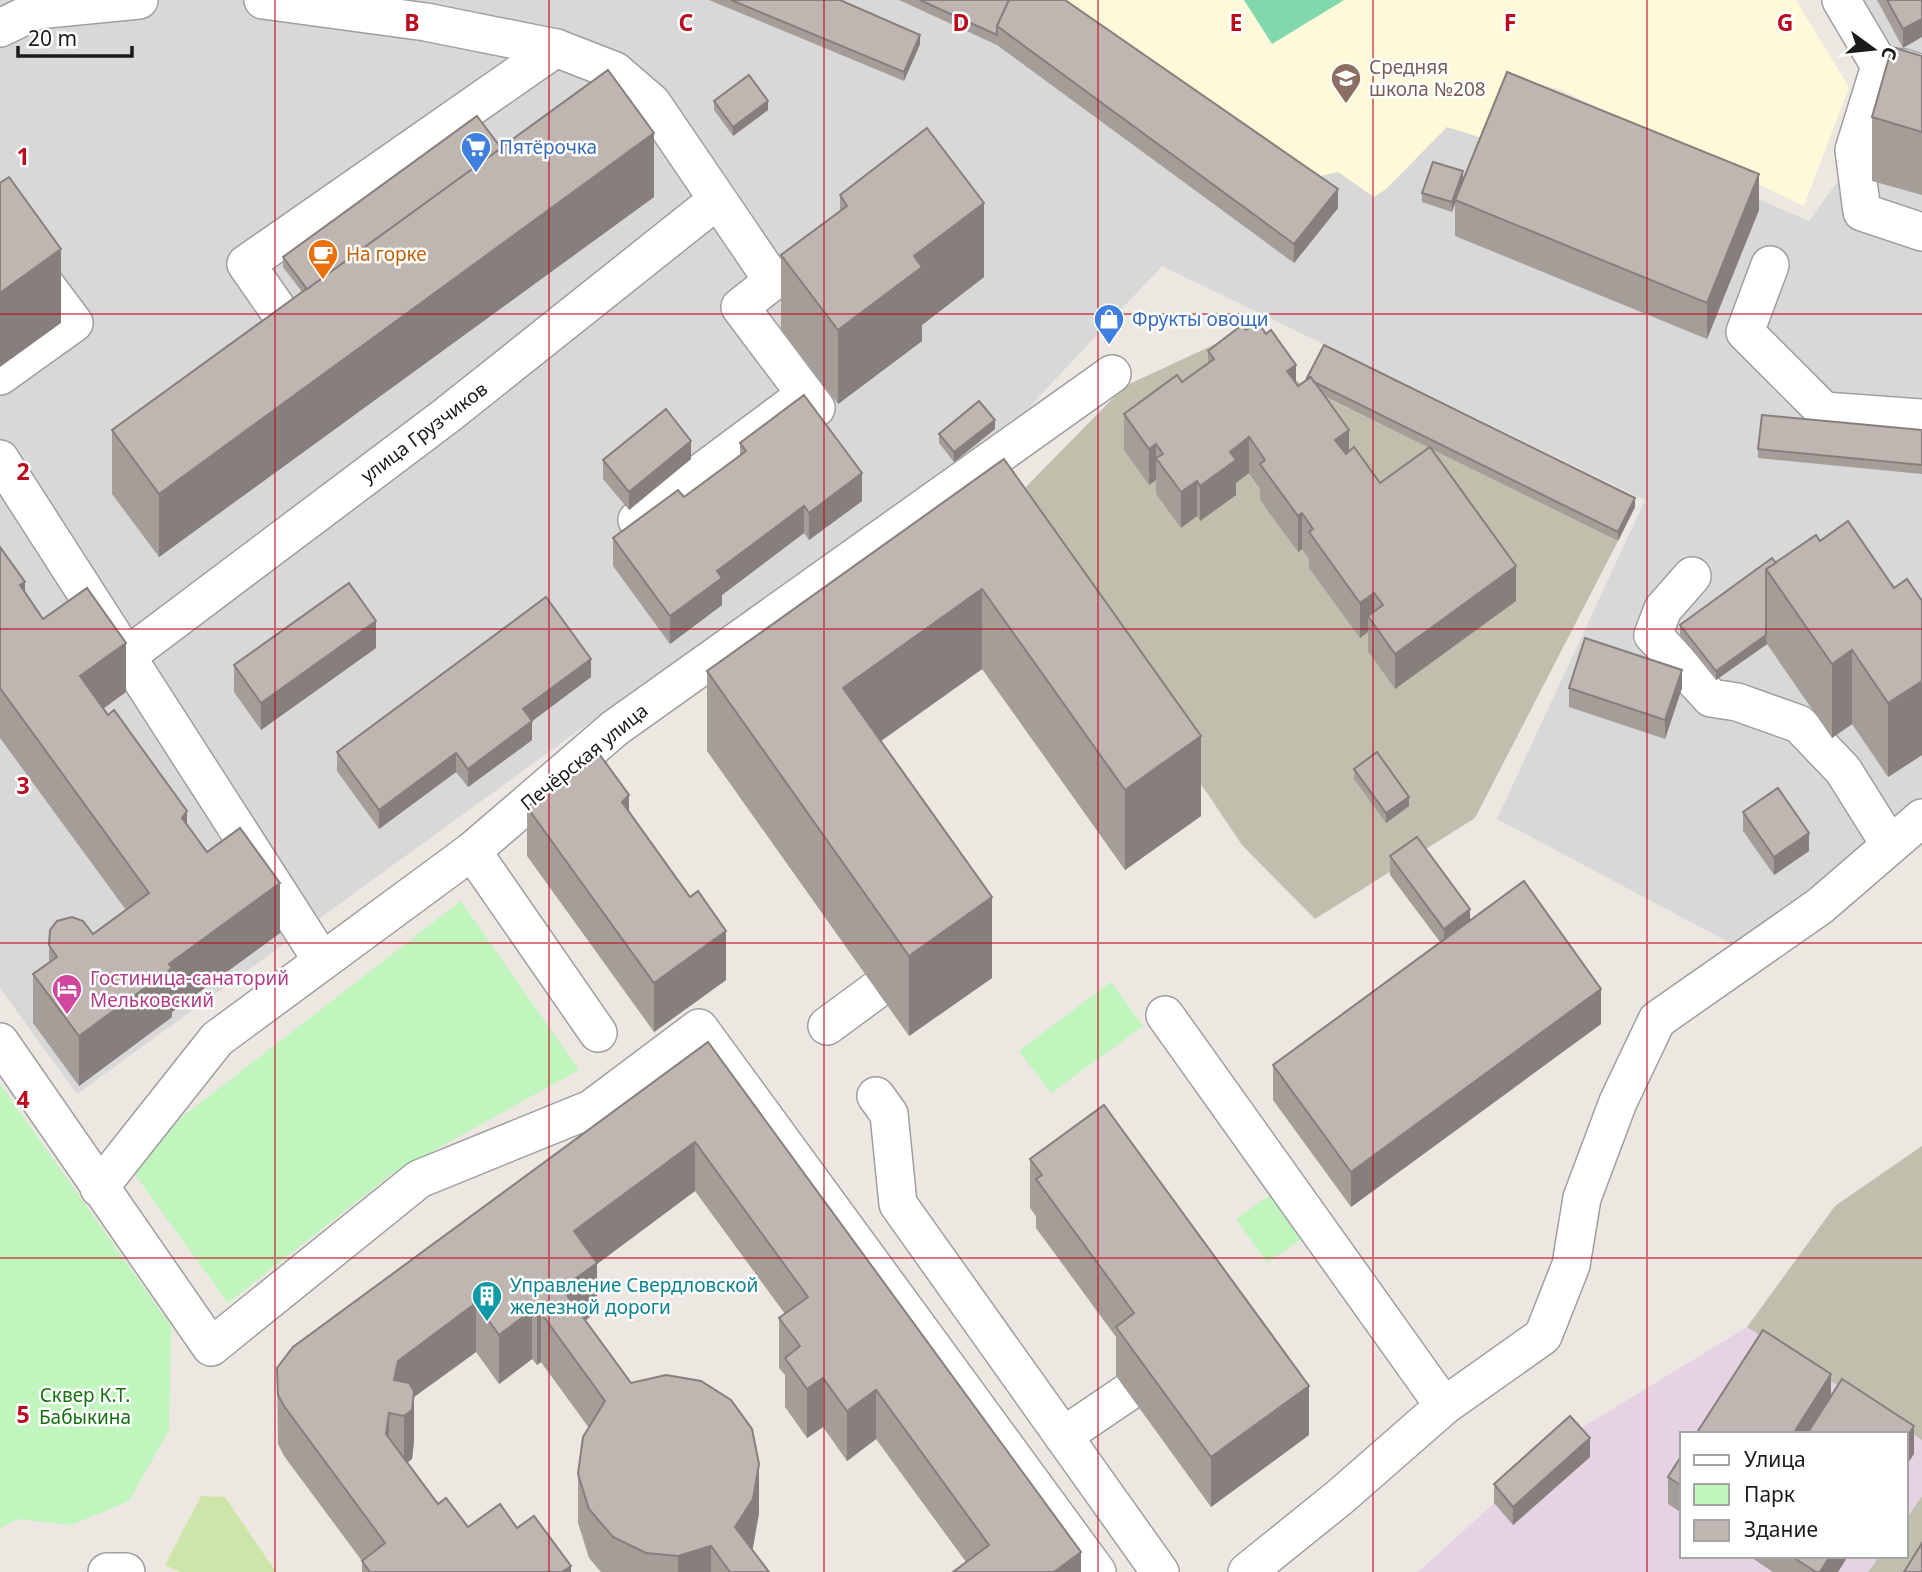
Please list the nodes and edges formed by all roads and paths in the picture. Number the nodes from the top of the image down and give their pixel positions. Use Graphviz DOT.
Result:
graph roads {
  1 [pos="139,0"];
  2 [pos="263,0"];
  3 [pos="1841,0"];
  4 [pos="41,3"];
  5 [pos="0,28"];
  6 [pos="556,48"];
  7 [pos="1880,66"];
  8 [pos="1922,74"];
  9 [pos="716,201"];
  10 [pos="1922,232"];
  11 [pos="30,264"];
  12 [pos="1770,265"];
  13 [pos="290,327"];
  14 [pos="1112,374"];
  15 [pos="0,376"];
  16 [pos="1922,418"];
  17 [pos="0,459"];
  18 [pos="616,536"];
  19 [pos="1692,576"];
  20 [pos="127,656"];
  21 [pos="1922,818"];
  22 [pos="1890,845"];
  23 [pos="472,851"];
  24 [pos="321,959"];
  25 [pos="876,990"];
  26 [pos="1165,1015"];
  27 [pos="827,1026"];
  28 [pos="598,1033"];
  29 [pos="0,1042"];
  30 [pos="876,1096"];
  31 [pos="99,1188"];
  32 [pos="1128,1392"];
  33 [pos="1444,1406"];
  34 [pos="1063,1436"];
  35 [pos="107,1572"];
  36 [pos="125,1572"];
  37 [pos="1097,1572"];
  38 [pos="1160,1572"];
  39 [pos="1247,1572"];
  1 -- 4 [label="street"];
  2 -- 6 [label="street"];
  3 -- 7 [label="street"];
  4 -- 5 [label="street"];
  6 -- 9 [label="street"];
  6 -- 13 [label="street"];
  7 -- 8 [label="street"];
  7 -- 10 [label="street"];
  9 -- 18 [label="street"];
  9 -- 20 [label="street, улица Грузчиков"];
  11 -- 15 [label="street"];
  12 -- 16 [label="street"];
  14 -- 23 [label="street, Печёрская улица"];
  17 -- 20 [label="street"];
  19 -- 22 [label="street"];
  20 -- 24 [label="street"];
  21 -- 22 [label="street"];
  22 -- 33 [label="street"];
  23 -- 24 [label="street, Печёрская улица"];
  23 -- 28 [label="street"];
  24 -- 31 [label="street, Печёрская улица"];
  25 -- 27 [label="street"];
  26 -- 33 [label="street"];
  29 -- 31 [label="street"];
  30 -- 34 [label="street"];
  31 -- 37 [label="street"];
  32 -- 34 [label="street"];
  33 -- 39 [label="street"];
  34 -- 38 [label="street"];
  35 -- 36 [label="street"];
}
